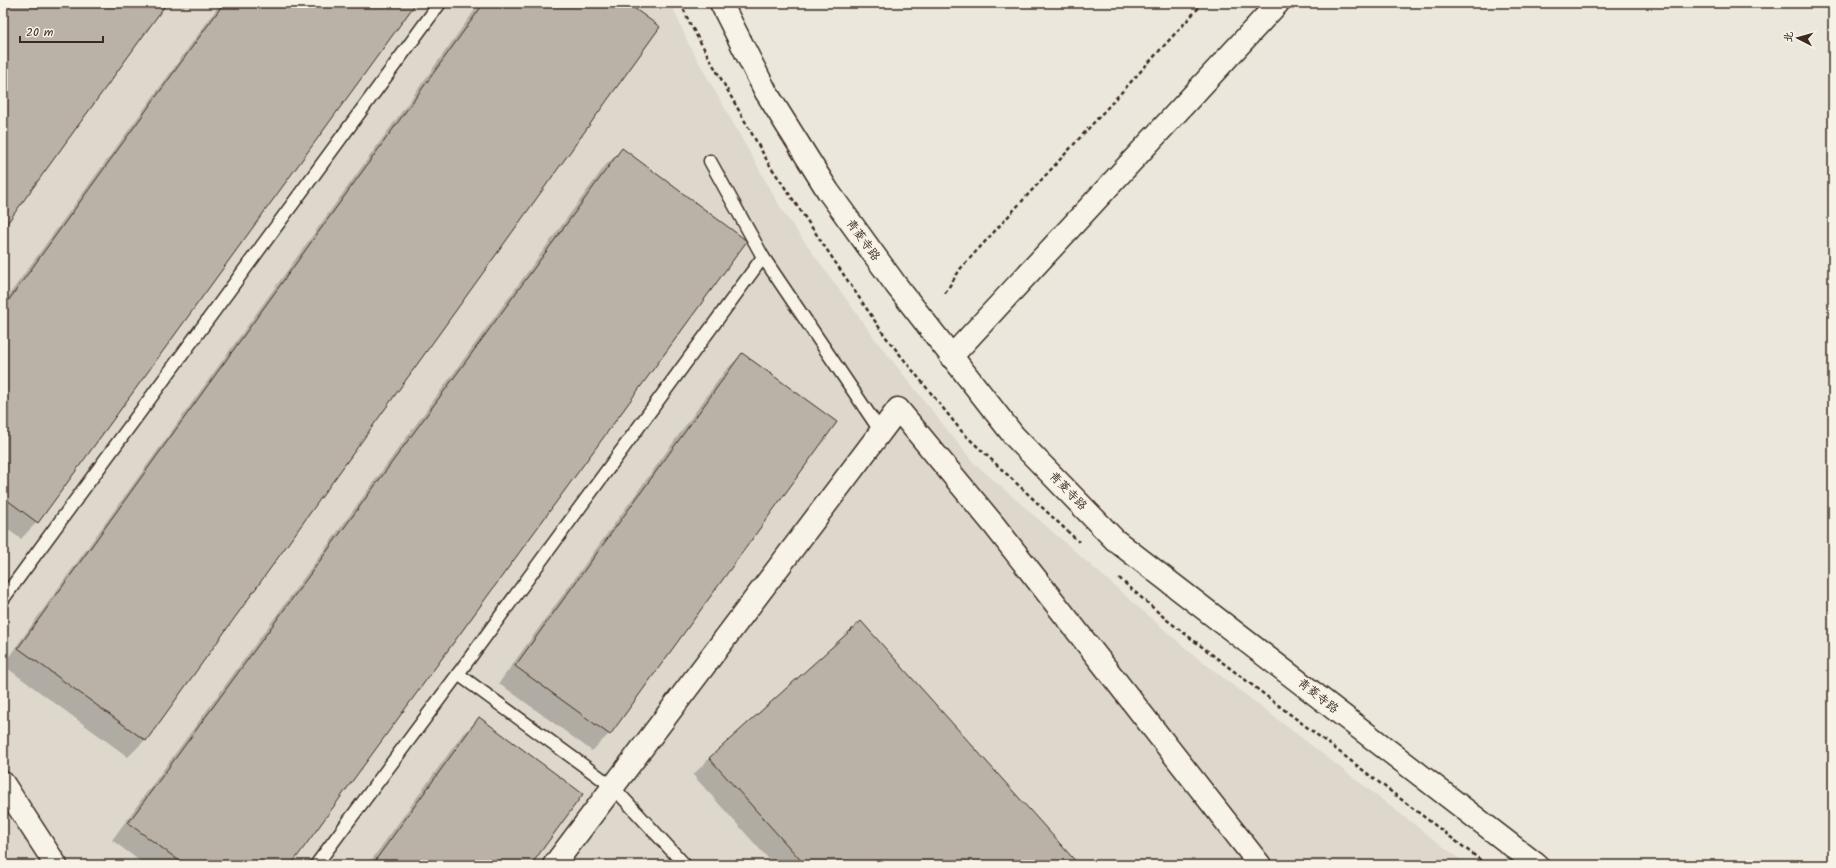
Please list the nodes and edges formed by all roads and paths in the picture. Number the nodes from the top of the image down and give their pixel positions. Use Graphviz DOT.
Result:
graph roads {
  1 [pos="440,3"];
  2 [pos="721,3"];
  3 [pos="1203,3"];
  4 [pos="1278,3"];
  5 [pos="710,160"];
  6 [pos="763,257"];
  7 [pos="945,293"];
  8 [pos="951,357"];
  9 [pos="881,432"];
  10 [pos="3,599"];
  11 [pos="458,674"];
  12 [pos="3,783"];
  13 [pos="613,787"];
  14 [pos="56,865"];
  15 [pos="316,865"];
  16 [pos="554,865"];
  17 [pos="685,865"];
  18 [pos="1260,865"];
  19 [pos="1537,865"];
  1 -- 10 [label="lane"];
  2 -- 8 [label="street, 青菱寺路"];
  3 -- 7 [label="path"];
  4 -- 8 [label="street"];
  5 -- 6 [label="lane"];
  6 -- 9 [label="lane"];
  6 -- 11 [label="lane"];
  8 -- 19 [label="street, 青菱寺路"];
  9 -- 13 [label="street"];
  9 -- 18 [label="street"];
  11 -- 13 [label="lane"];
  11 -- 15 [label="lane"];
  12 -- 14 [label="street"];
  13 -- 16 [label="street"];
  13 -- 17 [label="lane"];
}
